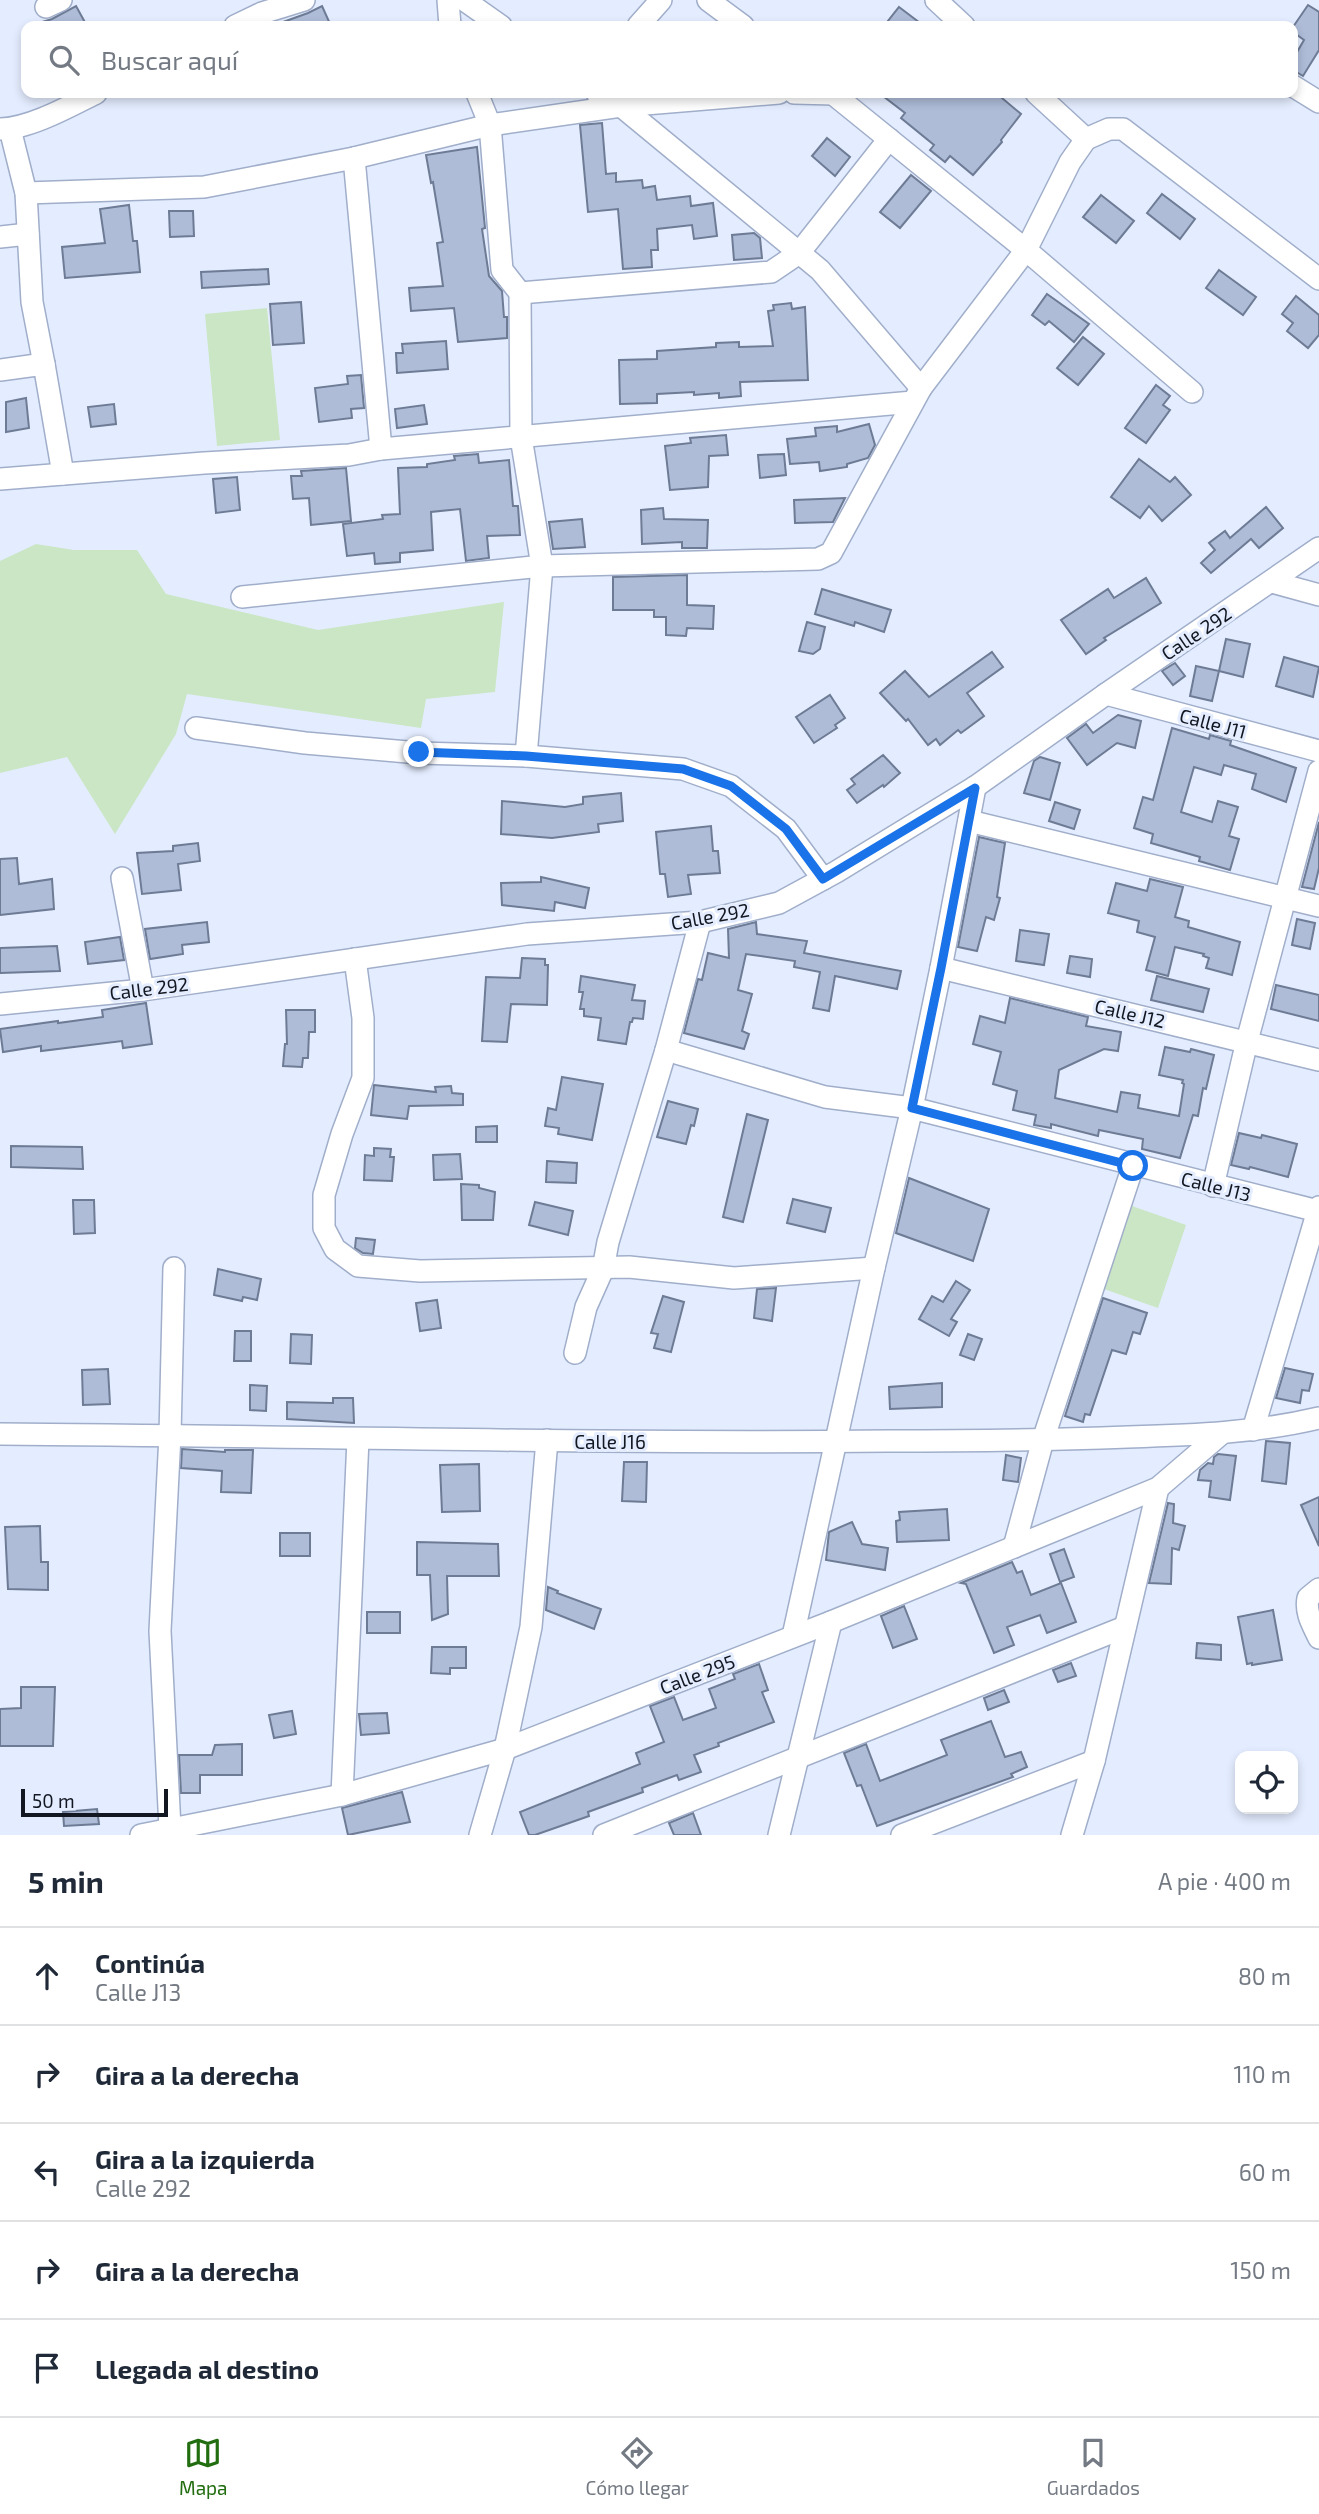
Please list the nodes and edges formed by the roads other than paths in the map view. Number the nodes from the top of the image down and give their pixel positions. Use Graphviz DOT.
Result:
graph roads {
  1 [pos="304,0"];
  2 [pos="448,0"];
  3 [pos="464,0"];
  4 [pos="661,0"];
  5 [pos="708,0"];
  6 [pos="936,0"];
  7 [pos="260,7"];
  8 [pos="242,21"];
  9 [pos="450,21"];
  10 [pos="494,21"];
  11 [pos="642,21"];
  12 [pos="736,21"];
  13 [pos="959,21"];
  14 [pos="1298,89"];
  15 [pos="85,98"];
  16 [pos="479,98"];
  17 [pos="606,98"];
  18 [pos="718,98"];
  19 [pos="838,98"];
  20 [pos="1041,98"];
  21 [pos="1319,102"];
  22 [pos="621,106"];
  23 [pos="490,125"];
  24 [pos="5,129"];
  25 [pos="889,139"];
  26 [pos="1086,139"];
  27 [pos="354,158"];
  28 [pos="26,193"];
  29 [pos="28,234"];
  30 [pos="0,237"];
  31 [pos="1026,250"];
  32 [pos="799,253"];
  33 [pos="1319,279"];
  34 [pos="520,293"];
  35 [pos="44,364"];
  36 [pos="0,370"];
  37 [pos="1192,392"];
  38 [pos="917,395"];
  39 [pos="521,436"];
  40 [pos="381,449"];
  41 [pos="63,474"];
  42 [pos="0,480"];
  43 [pos="1319,548"];
  44 [pos="542,566"];
  45 [pos="1272,582"];
  46 [pos="1319,596"];
  47 [pos="242,597"];
  48 [pos="1106,694"];
  49 [pos="196,728"];
  50 [pos="1319,751"];
  51 [pos="526,756"];
  52 [pos="1319,771"];
  53 [pos="975,788"];
  54 [pos="969,821"];
  55 [pos="122,878"];
  56 [pos="823,879"];
  57 [pos="1285,898"];
  58 [pos="1319,906"];
  59 [pos="700,922"];
  60 [pos="355,959"];
  61 [pos="941,968"];
  62 [pos="144,990"];
  63 [pos="0,1004"];
  64 [pos="1247,1041"];
  65 [pos="666,1050"];
  66 [pos="1319,1060"];
  67 [pos="912,1108"];
  68 [pos="1133,1166"];
  69 [pos="1213,1186"];
  70 [pos="1318,1209"];
  71 [pos="174,1268"];
  72 [pos="874,1268"];
  73 [pos="603,1269"];
  74 [pos="575,1353"];
  75 [pos="1319,1418"];
  76 [pos="1252,1430"];
  77 [pos="0,1434"];
  78 [pos="1221,1434"];
  79 [pos="170,1435"];
  80 [pos="358,1439"];
  81 [pos="548,1440"];
  82 [pos="1044,1440"];
  83 [pos="837,1442"];
  84 [pos="1158,1488"];
  85 [pos="1014,1547"];
  86 [pos="1319,1589"];
  87 [pos="831,1622"];
  88 [pos="1125,1627"];
  89 [pos="793,1636"];
  90 [pos="1319,1638"];
  91 [pos="505,1749"];
  92 [pos="798,1758"];
  93 [pos="1094,1761"];
  94 [pos="342,1795"];
  95 [pos="170,1828"];
  96 [pos="141,1835"];
  97 [pos="480,1835"];
  98 [pos="604,1835"];
  99 [pos="779,1835"];
  100 [pos="902,1835"];
  101 [pos="1072,1835"];
  1 -- 7 [label="street"];
  2 -- 9 [label="street"];
  3 -- 10 [label="street"];
  4 -- 11 [label="street"];
  5 -- 12 [label="street"];
  6 -- 13 [label="street"];
  7 -- 8 [label="street"];
  14 -- 21 [label="street"];
  15 -- 24 [label="street"];
  16 -- 23 [label="street"];
  17 -- 22 [label="street"];
  18 -- 22 [label="street"];
  19 -- 25 [label="street"];
  20 -- 26 [label="street"];
  22 -- 23 [label="street"];
  22 -- 32 [label="street"];
  23 -- 27 [label="street"];
  23 -- 34 [label="street"];
  24 -- 28 [label="street"];
  25 -- 31 [label="street"];
  25 -- 32 [label="street"];
  26 -- 31 [label="street"];
  26 -- 33 [label="street"];
  27 -- 28 [label="street"];
  27 -- 40 [label="street"];
  28 -- 29 [label="street"];
  29 -- 30 [label="street"];
  29 -- 35 [label="street"];
  31 -- 37 [label="street"];
  31 -- 38 [label="street"];
  32 -- 34 [label="street"];
  32 -- 38 [label="street"];
  34 -- 39 [label="street"];
  35 -- 36 [label="street"];
  35 -- 41 [label="street"];
  38 -- 39 [label="street"];
  38 -- 44 [label="street"];
  39 -- 40 [label="street"];
  39 -- 44 [label="street"];
  40 -- 41 [label="street"];
  41 -- 42 [label="street"];
  43 -- 45 [label="street, Calle 292"];
  44 -- 47 [label="street"];
  44 -- 51 [label="street"];
  45 -- 46 [label="street"];
  45 -- 48 [label="street, Calle 292"];
  48 -- 50 [label="street, Calle J11"];
  48 -- 53 [label="street, Calle 292"];
  49 -- 51 [label="street"];
  51 -- 56 [label="street"];
  52 -- 57 [label="street"];
  53 -- 54 [label="street"];
  53 -- 56 [label="street, Calle 292"];
  54 -- 57 [label="street"];
  54 -- 61 [label="street"];
  55 -- 62 [label="street"];
  56 -- 59 [label="street, Calle 292"];
  57 -- 58 [label="street"];
  57 -- 64 [label="street"];
  59 -- 60 [label="street, Calle 292"];
  59 -- 65 [label="street"];
  60 -- 62 [label="street, Calle 292"];
  60 -- 73 [label="street"];
  61 -- 64 [label="street, Calle J12"];
  61 -- 67 [label="street"];
  62 -- 63 [label="street, Calle 292"];
  64 -- 66 [label="street, Calle J12"];
  64 -- 69 [label="street"];
  65 -- 67 [label="street, Calle J13"];
  65 -- 73 [label="street"];
  67 -- 68 [label="street, Calle J13"];
  67 -- 72 [label="street"];
  68 -- 69 [label="street, Calle J13"];
  68 -- 82 [label="street"];
  69 -- 70 [label="street, Calle J13"];
  70 -- 76 [label="street"];
  71 -- 79 [label="street"];
  72 -- 73 [label="street"];
  72 -- 83 [label="street"];
  73 -- 74 [label="street"];
  75 -- 76 [label="street, Calle J16"];
  76 -- 78 [label="street, Calle J16"];
  77 -- 79 [label="street, Calle J16"];
  78 -- 82 [label="street, Calle J16"];
  78 -- 84 [label="street, Calle 295"];
  79 -- 80 [label="street, Calle J16"];
  79 -- 95 [label="street"];
  80 -- 81 [label="street, Calle J16"];
  80 -- 94 [label="street"];
  81 -- 83 [label="street, Calle J16"];
  81 -- 91 [label="street"];
  82 -- 83 [label="street, Calle J16"];
  82 -- 85 [label="street"];
  83 -- 89 [label="street"];
  84 -- 85 [label="street, Calle 295"];
  84 -- 88 [label="street"];
  85 -- 87 [label="street, Calle 295"];
  86 -- 90 [label="street"];
  87 -- 89 [label="street, Calle 295"];
  87 -- 92 [label="street"];
  88 -- 92 [label="street"];
  88 -- 93 [label="street"];
  89 -- 91 [label="street, Calle 295"];
  91 -- 94 [label="street, Calle 295"];
  91 -- 97 [label="street"];
  92 -- 98 [label="street"];
  92 -- 99 [label="street"];
  93 -- 100 [label="street"];
  93 -- 101 [label="street"];
  94 -- 95 [label="street, Calle 295"];
  95 -- 96 [label="street, Calle 295"];
}
